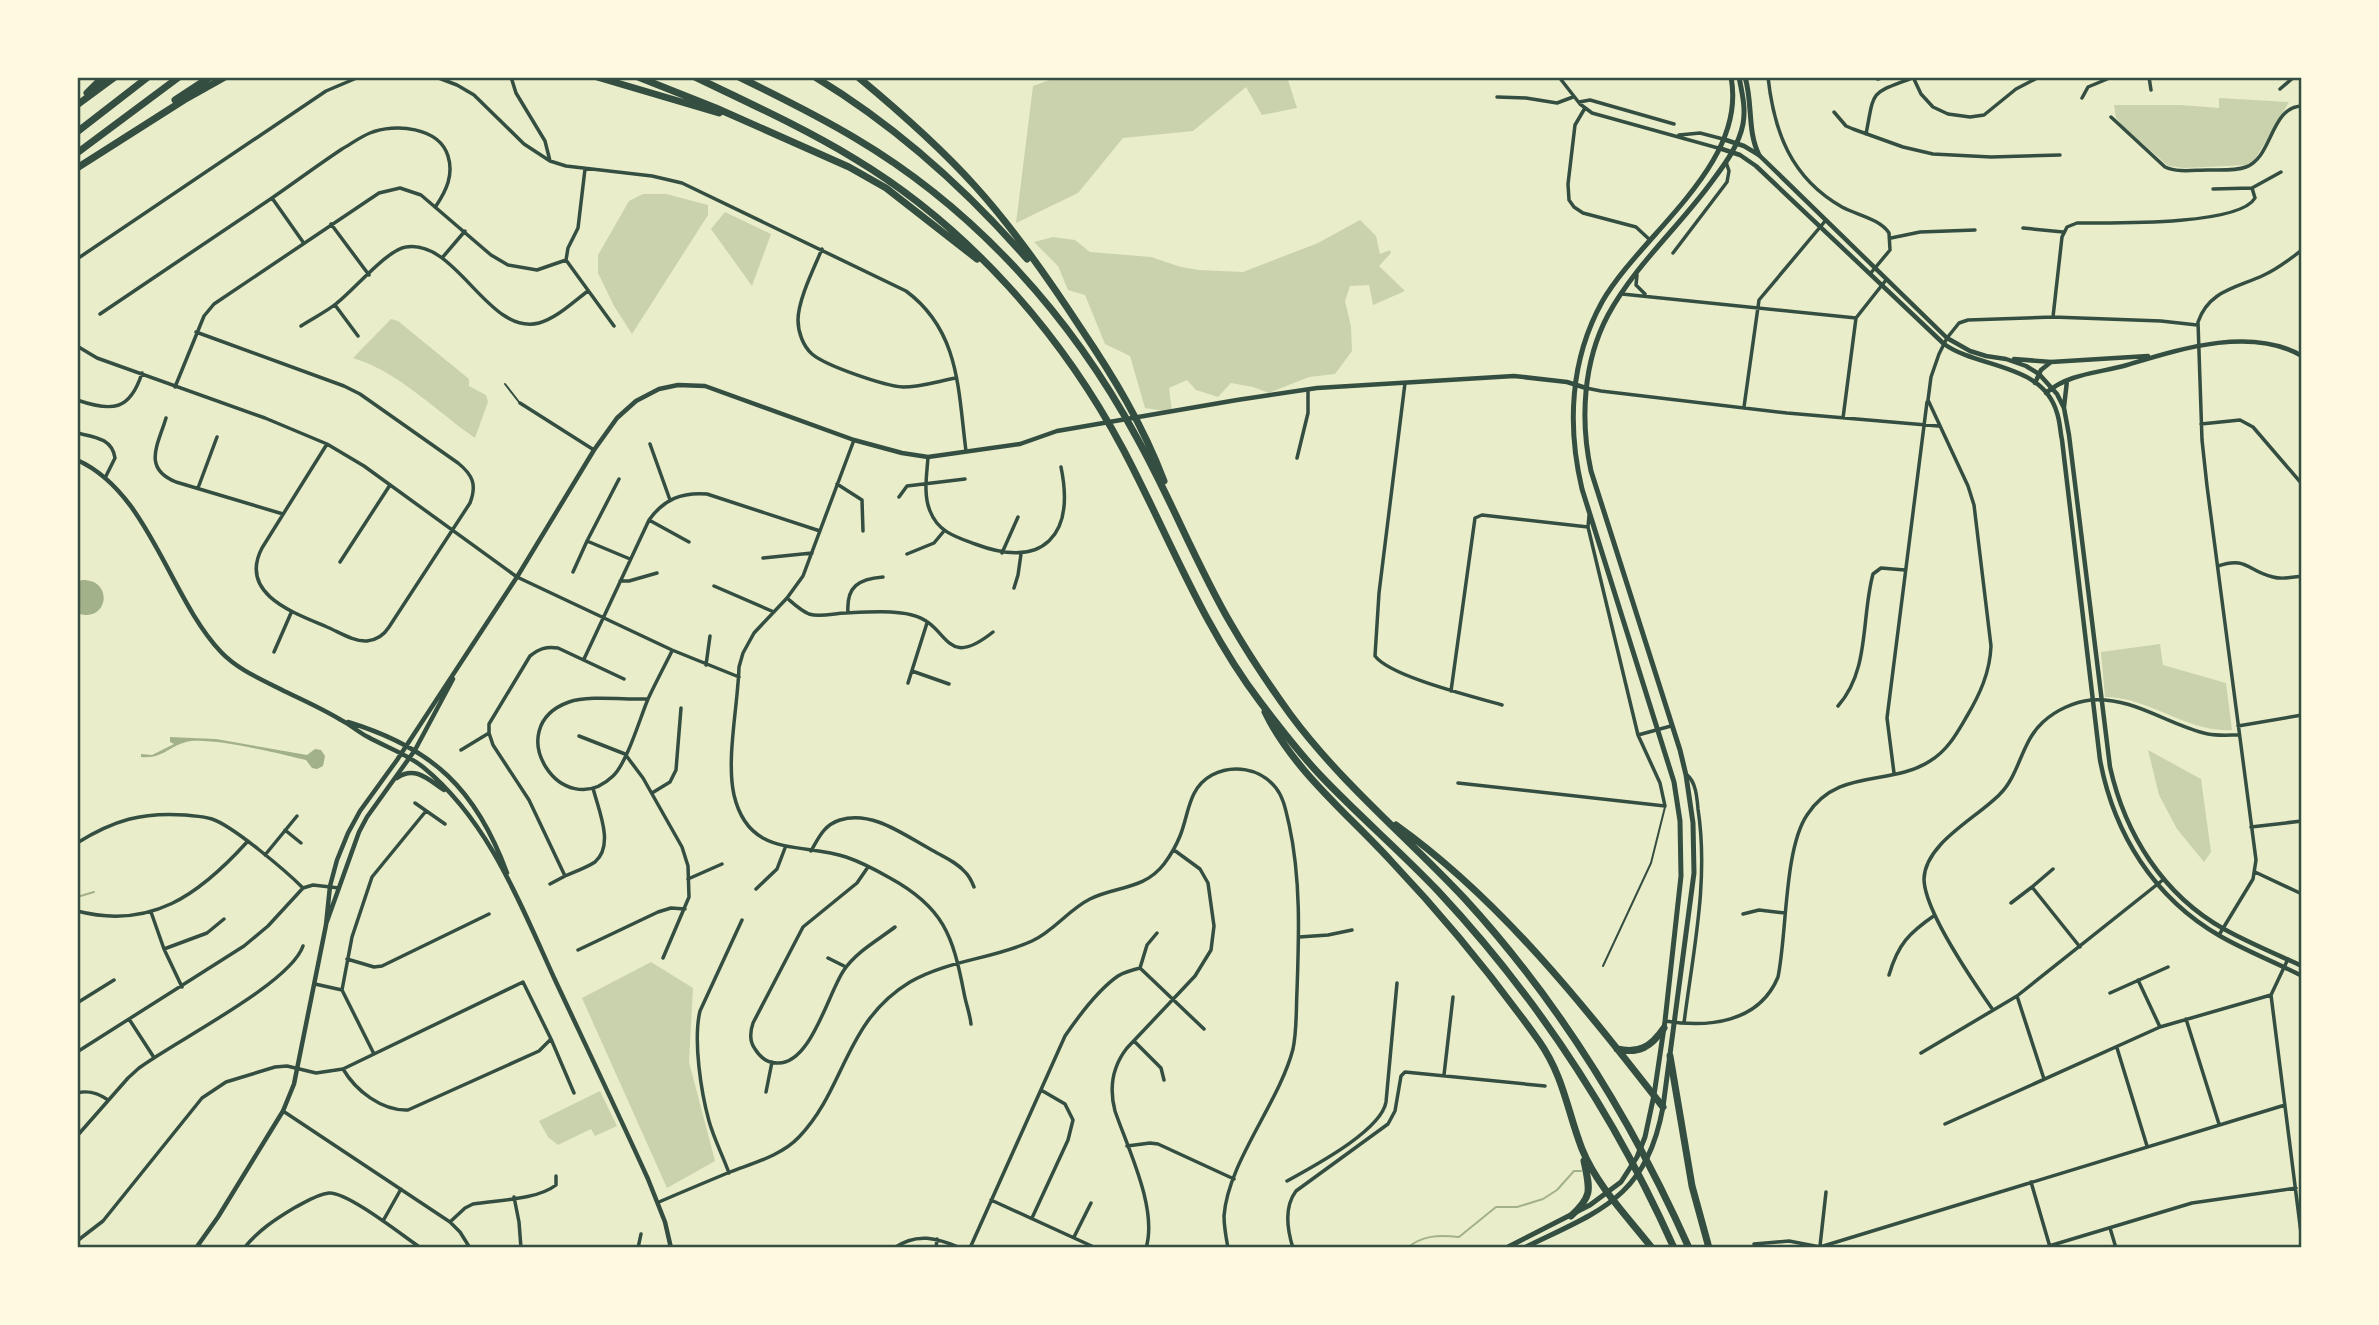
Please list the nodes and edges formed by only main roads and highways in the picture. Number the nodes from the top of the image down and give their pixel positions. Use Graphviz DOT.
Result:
graph roads {
  1 [pos="103,77"];
  2 [pos="115,77"];
  3 [pos="148,77"];
  4 [pos="178,77"];
  5 [pos="210,77"];
  6 [pos="225,77"];
  7 [pos="597,77"];
  8 [pos="638,77"];
  9 [pos="695,77"];
  10 [pos="739,77"];
  11 [pos="815,77"];
  12 [pos="858,77"];
  13 [pos="1731,77"];
  14 [pos="1739,77"];
  15 [pos="1745,77"];
  16 [pos="77,104"];
  17 [pos="746,121"];
  18 [pos="77,132"];
  19 [pos="124,138"];
  20 [pos="77,153"];
  21 [pos="1759,155"];
  22 [pos="77,168"];
  23 [pos="986,264"];
  24 [pos="1060,296"];
  25 [pos="1176,514"];
  26 [pos="1258,699"];
  27 [pos="1373,808"];
  28 [pos="1665,1025"];
  29 [pos="1617,1049"];
  30 [pos="1670,1056"];
  31 [pos="1654,1095"];
  32 [pos="1663,1107"];
  33 [pos="1582,1147"];
  34 [pos="1608,1192"];
  35 [pos="1614,1200"];
  36 [pos="1571,1216"];
  37 [pos="1563,1220"];
  38 [pos="1566,1227"];
  39 [pos="1506,1248"];
  40 [pos="1524,1248"];
  41 [pos="1652,1248"];
  42 [pos="1674,1248"];
  43 [pos="1689,1248"];
  44 [pos="1709,1248"];
  1 -- 16 [label="highway"];
  2 -- 16 [label="highway"];
  3 -- 18 [label="highway"];
  4 -- 20 [label="highway"];
  5 -- 19 [label="highway"];
  6 -- 19 [label="highway"];
  7 -- 17 [label="highway"];
  8 -- 17 [label="highway"];
  9 -- 23 [label="highway"];
  10 -- 25 [label="highway"];
  11 -- 24 [label="highway"];
  12 -- 24 [label="highway"];
  13 -- 28 [label="main road"];
  14 -- 30 [label="main road"];
  15 -- 21 [label="main road"];
  17 -- 23 [label="highway"];
  19 -- 22 [label="highway"];
  23 -- 26 [label="highway"];
  24 -- 25 [label="highway"];
  25 -- 27 [label="highway"];
  26 -- 33 [label="highway"];
  26 -- 42 [label="highway"];
  27 -- 29 [label="highway"];
  27 -- 43 [label="highway"];
  28 -- 29 [label="highway"];
  28 -- 31 [label="main road"];
  29 -- 31 [label="highway"];
  30 -- 32 [label="main road"];
  30 -- 44 [label="highway"];
  31 -- 32 [label="highway"];
  31 -- 34 [label="main road"];
  32 -- 35 [label="main road"];
  33 -- 34 [label="highway"];
  33 -- 36 [label="highway"];
  34 -- 35 [label="highway"];
  34 -- 36 [label="main road"];
  35 -- 38 [label="main road"];
  35 -- 41 [label="highway"];
  36 -- 37 [label="main road"];
  37 -- 38 [label="main road"];
  37 -- 39 [label="main road"];
  38 -- 40 [label="main road"];
}
